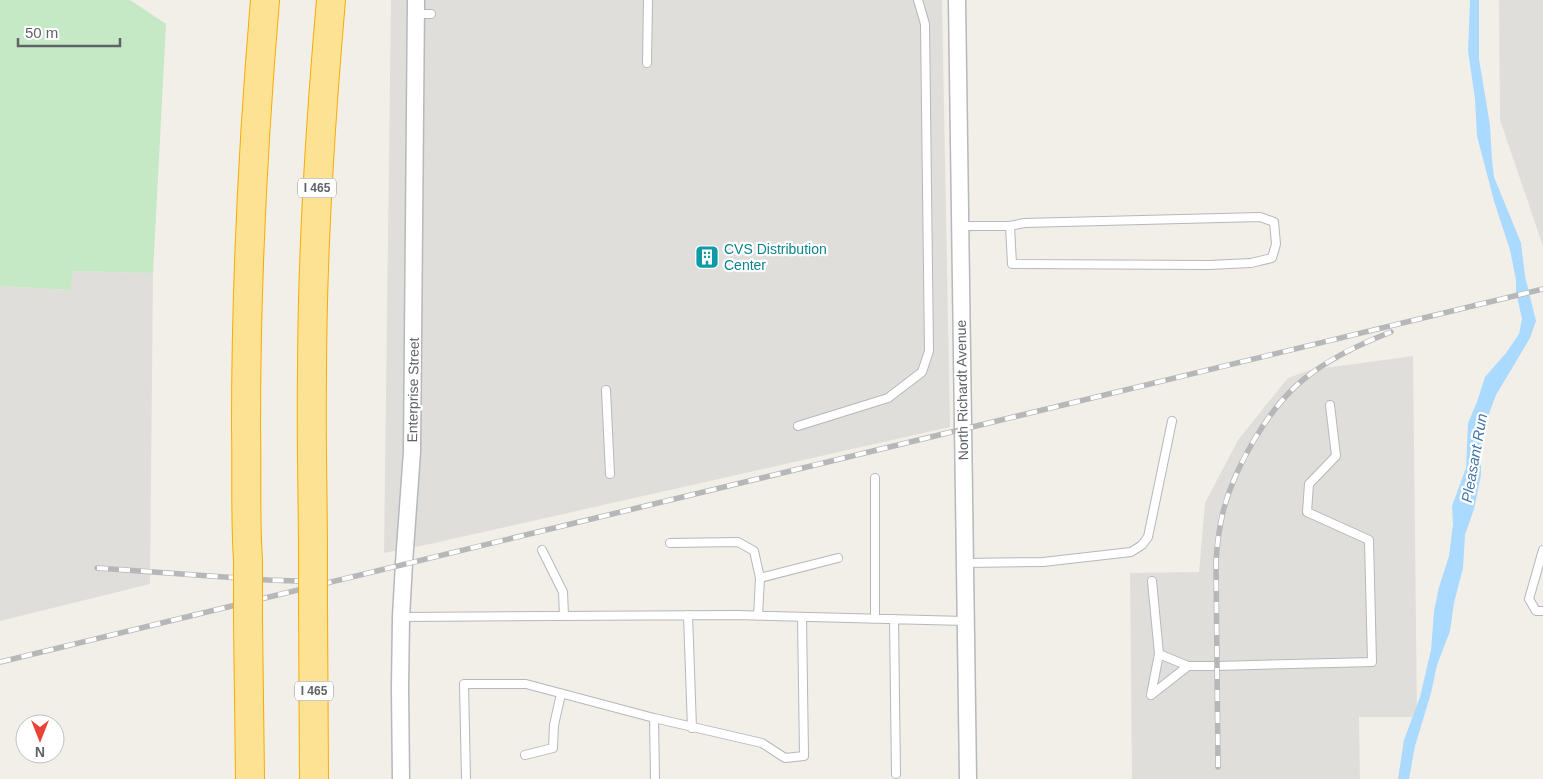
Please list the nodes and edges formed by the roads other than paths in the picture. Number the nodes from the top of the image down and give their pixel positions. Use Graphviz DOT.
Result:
graph roads {
  1 [pos="265,0"];
  2 [pos="331,0"];
  3 [pos="648,0"];
  4 [pos="918,0"];
  5 [pos="957,0"];
  6 [pos="421,9"];
  7 [pos="648,63"];
  8 [pos="960,226"];
  9 [pos="1010,226"];
  10 [pos="606,390"];
  11 [pos="1330,405"];
  12 [pos="1172,421"];
  13 [pos="798,426"];
  14 [pos="610,474"];
  15 [pos="875,478"];
  16 [pos="670,543"];
  17 [pos="542,550"];
  18 [pos="1543,550"];
  19 [pos="838,558"];
  20 [pos="964,563"];
  21 [pos="760,578"];
  22 [pos="1152,580"];
  23 [pos="1543,611"];
  24 [pos="688,615"];
  25 [pos="564,616"];
  26 [pos="758,616"];
  27 [pos="402,617"];
  28 [pos="802,617"];
  29 [pos="875,619"];
  30 [pos="894,619"];
  31 [pos="965,621"];
  32 [pos="1159,654"];
  33 [pos="1188,666"];
  34 [pos="561,694"];
  35 [pos="654,718"];
  36 [pos="692,728"];
  37 [pos="525,755"];
  38 [pos="896,774"];
  39 [pos="250,779"];
  40 [pos="314,779"];
  41 [pos="401,779"];
  42 [pos="466,779"];
  43 [pos="655,779"];
  44 [pos="968,779"];
  1 -- 39 [label="highway, bridge"];
  2 -- 40 [label="highway, I 465, bridge"];
  3 -- 7 [label="lane"];
  4 -- 13 [label="lane"];
  5 -- 8 [label="street, North Richardt Avenue"];
  6 -- 27 [label="street, Enterprise Street"];
  8 -- 9 [label="lane"];
  8 -- 20 [label="street, North Richardt Avenue"];
  9 -- 9 [label="lane"];
  10 -- 14 [label="lane"];
  11 -- 33 [label="lane"];
  12 -- 20 [label="lane"];
  15 -- 29 [label="lane"];
  16 -- 21 [label="lane"];
  17 -- 25 [label="lane"];
  18 -- 23 [label="lane"];
  19 -- 21 [label="lane"];
  20 -- 31 [label="street, North Richardt Avenue"];
  21 -- 26 [label="lane"];
  22 -- 32 [label="lane"];
  24 -- 25 [label="lane"];
  24 -- 26 [label="lane"];
  24 -- 36 [label="lane"];
  25 -- 27 [label="lane"];
  26 -- 28 [label="lane"];
  27 -- 41 [label="street, Enterprise Street"];
  28 -- 29 [label="lane"];
  28 -- 36 [label="lane"];
  29 -- 30 [label="lane"];
  30 -- 31 [label="lane"];
  30 -- 38 [label="lane"];
  31 -- 44 [label="street, North Richardt Avenue"];
  32 -- 33 [label="lane"];
  32 -- 33 [label="lane"];
  34 -- 35 [label="lane"];
  34 -- 37 [label="lane"];
  34 -- 42 [label="lane"];
  35 -- 36 [label="lane"];
  35 -- 43 [label="lane"];
}
